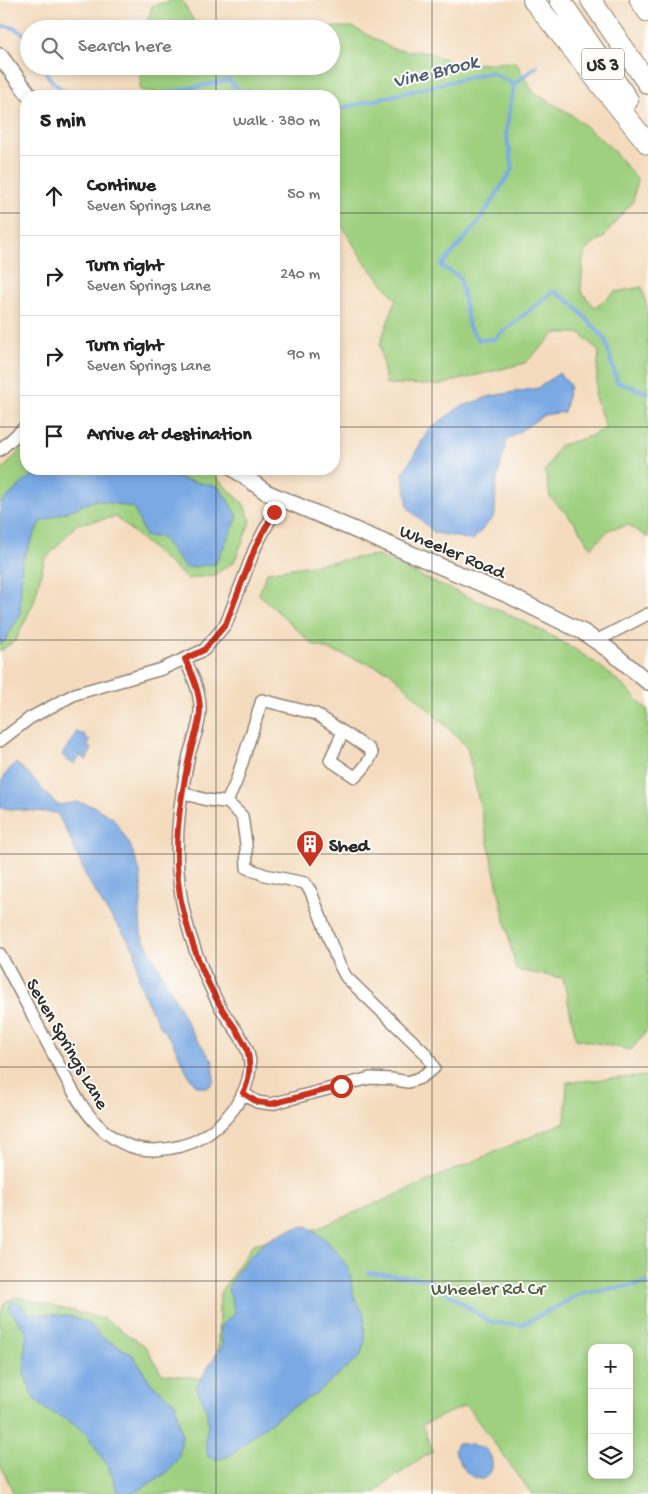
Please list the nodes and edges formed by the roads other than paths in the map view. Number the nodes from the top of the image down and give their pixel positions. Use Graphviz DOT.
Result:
graph roads {
  1 [pos="533,0"];
  2 [pos="560,0"];
  3 [pos="591,0"];
  4 [pos="640,0"];
  5 [pos="648,12"];
  6 [pos="0,56"];
  7 [pos="648,84"];
  8 [pos="26,90"];
  9 [pos="648,128"];
  10 [pos="648,144"];
  11 [pos="20,432"];
  12 [pos="0,450"];
  13 [pos="242,475"];
  14 [pos="275,496"];
  15 [pos="648,614"];
  16 [pos="596,641"];
  17 [pos="185,659"];
  18 [pos="648,682"];
  19 [pos="343,732"];
  20 [pos="0,741"];
  21 [pos="182,791"];
  22 [pos="227,802"];
  23 [pos="0,954"];
  24 [pos="243,1093"];
  1 -- 10 [label="highway"];
  2 -- 9 [label="highway, US 3"];
  3 -- 7 [label="highway"];
  4 -- 5 [label="highway"];
  6 -- 8 [label="main road"];
  11 -- 12 [label="street"];
  13 -- 14 [label="main road, Wheeler Road"];
  14 -- 16 [label="main road, Wheeler Road"];
  14 -- 17 [label="street"];
  15 -- 16 [label="street"];
  16 -- 18 [label="main road, Wheeler Road"];
  17 -- 20 [label="street"];
  17 -- 21 [label="street, Seven Springs Lane"];
  19 -- 22 [label="street"];
  21 -- 22 [label="street"];
  21 -- 24 [label="street, Seven Springs Lane"];
  22 -- 24 [label="street"];
  23 -- 24 [label="street, Seven Springs Lane"];
}
